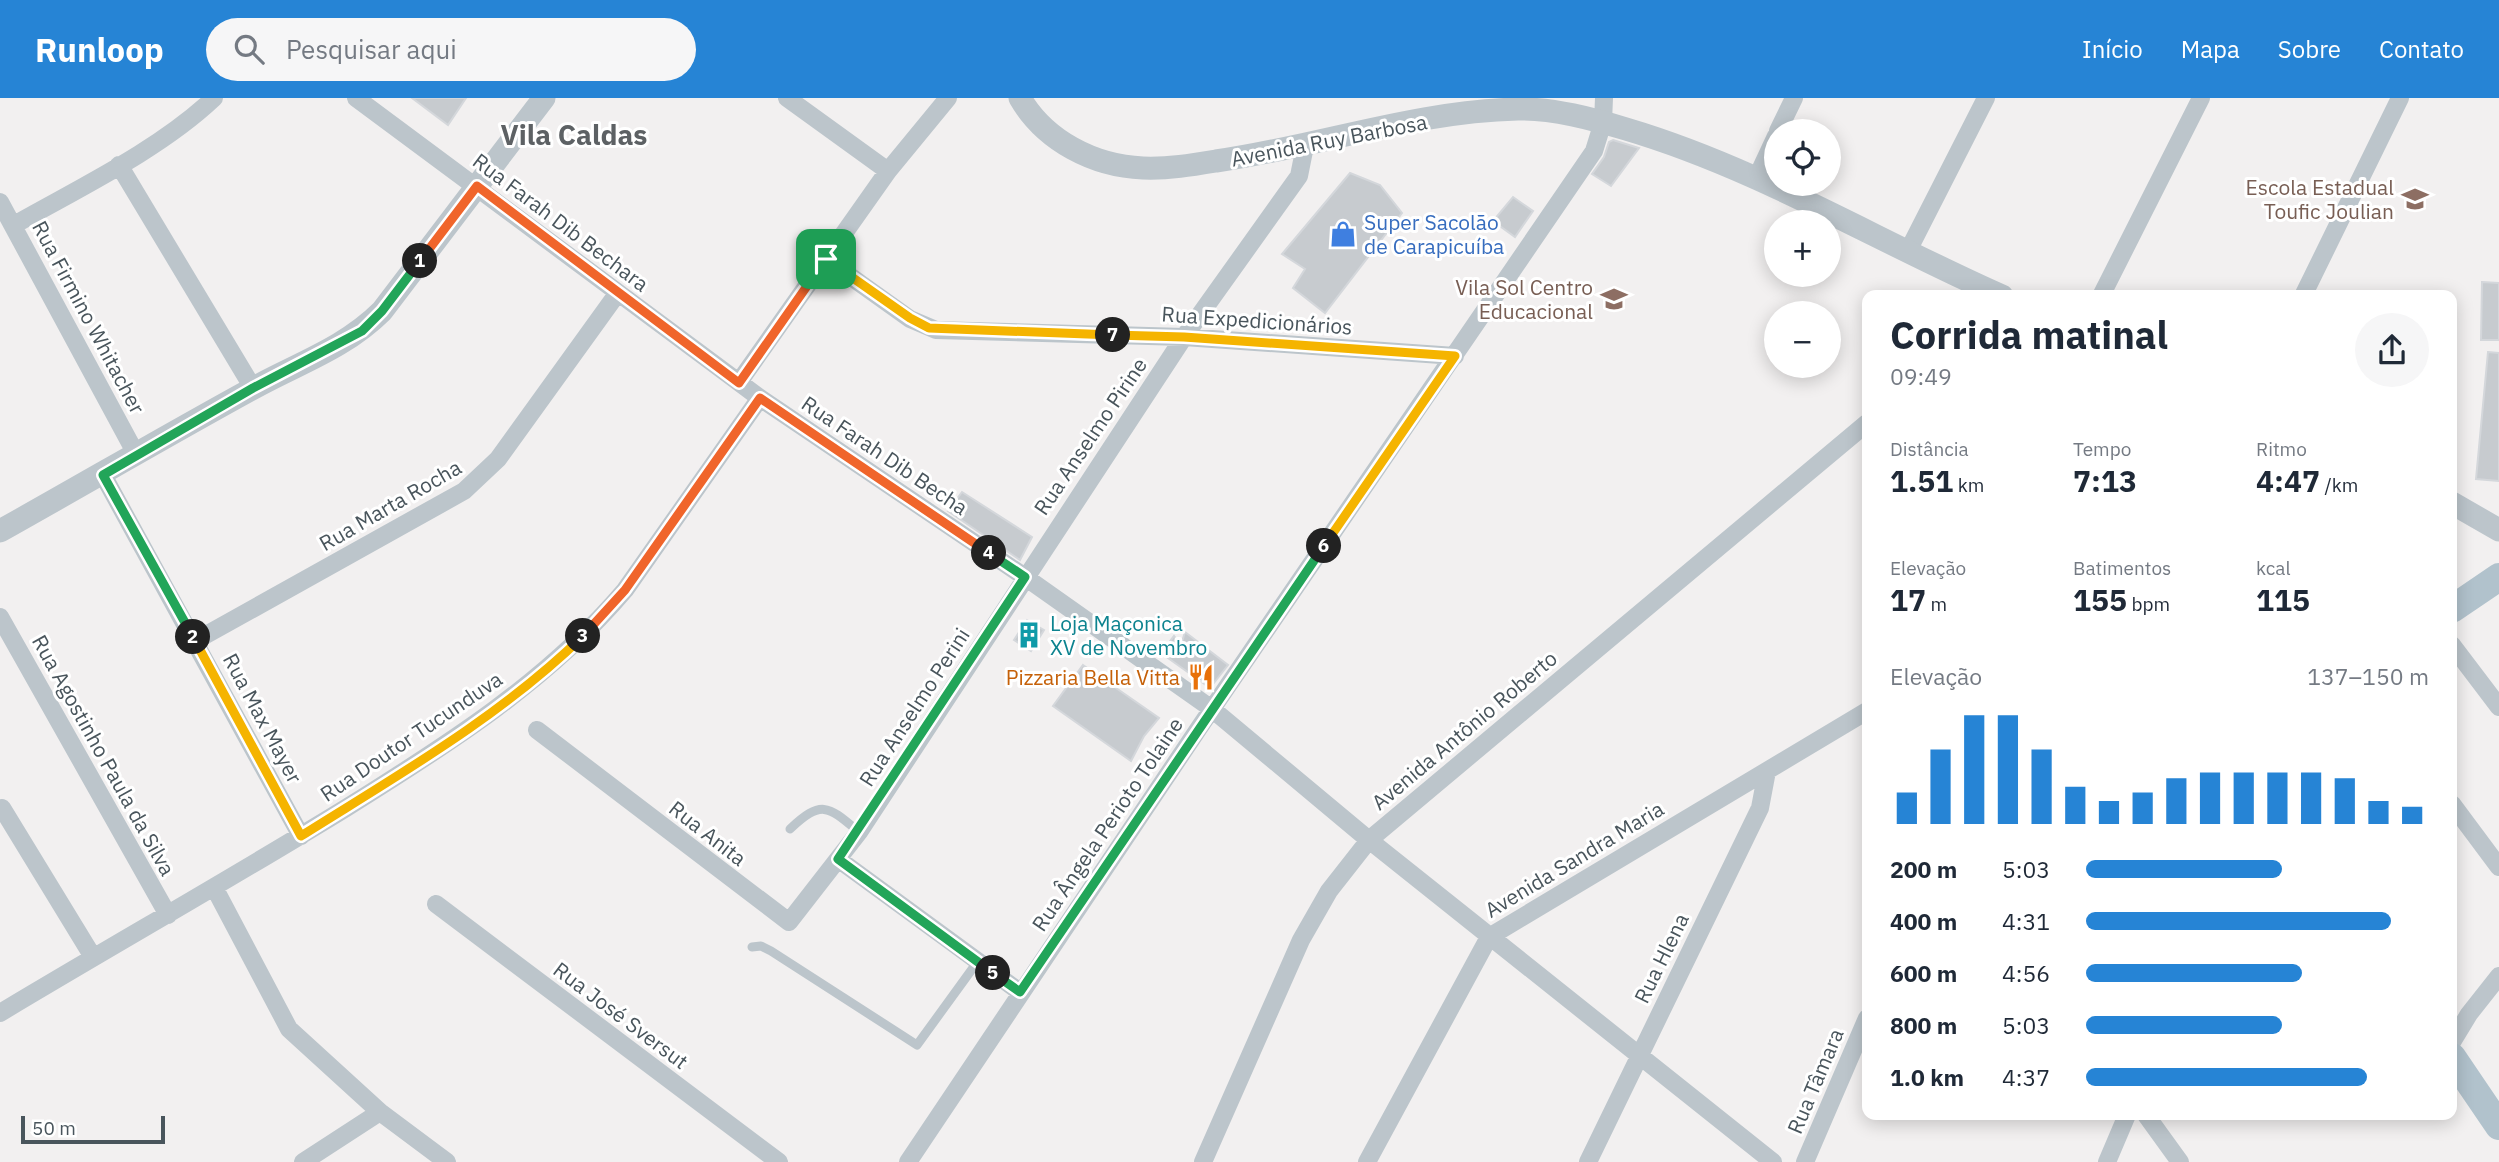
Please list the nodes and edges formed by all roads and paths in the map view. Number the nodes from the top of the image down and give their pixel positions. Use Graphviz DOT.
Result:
graph roads {
  1 [pos="214,98"];
  2 [pos="356,98"];
  3 [pos="544,98"];
  4 [pos="787,98"];
  5 [pos="948,98"];
  6 [pos="1020,98"];
  7 [pos="1604,98"];
  8 [pos="1794,98"];
  9 [pos="1986,98"];
  10 [pos="2201,98"];
  11 [pos="2400,98"];
  12 [pos="1516,103"];
  13 [pos="1784,119"];
  14 [pos="1603,122"];
  15 [pos="1305,146"];
  16 [pos="1764,162"];
  17 [pos="119,165"];
  18 [pos="888,171"];
  19 [pos="1756,179"];
  20 [pos="477,186"];
  21 [pos="0,202"];
  22 [pos="14,225"];
  23 [pos="1908,251"];
  24 [pos="826,259"];
  25 [pos="1989,290"];
  26 [pos="2104,290"];
  27 [pos="2306,290"];
  28 [pos="617,294"];
  29 [pos="1184,337"];
  30 [pos="1455,356"];
  31 [pos="739,383"];
  32 [pos="253,388"];
  33 [pos="760,398"];
  34 [pos="1862,427"];
  35 [pos="136,454"];
  36 [pos="103,475"];
  37 [pos="2457,506"];
  38 [pos="2499,530"];
  39 [pos="0,531"];
  40 [pos="1025,577"];
  41 [pos="2499,577"];
  42 [pos="2457,606"];
  43 [pos="0,617"];
  44 [pos="195,641"];
  45 [pos="2457,652"];
  46 [pos="2499,708"];
  47 [pos="1212,709"];
  48 [pos="1862,713"];
  49 [pos="537,730"];
  50 [pos="1767,771"];
  51 [pos="2,808"];
  52 [pos="2457,811"];
  53 [pos="790,829"];
  54 [pos="859,832"];
  55 [pos="301,836"];
  56 [pos="1368,840"];
  57 [pos="838,859"];
  58 [pos="2499,867"];
  59 [pos="214,887"];
  60 [pos="436,904"];
  61 [pos="168,915"];
  62 [pos="1489,937"];
  63 [pos="752,947"];
  64 [pos="93,957"];
  65 [pos="978,961"];
  66 [pos="2499,976"];
  67 [pos="1020,992"];
  68 [pos="0,1013"];
  69 [pos="1862,1030"];
  70 [pos="2457,1034"];
  71 [pos="1639,1053"];
  72 [pos="2457,1064"];
  73 [pos="380,1112"];
  74 [pos="2125,1120"];
  75 [pos="2150,1120"];
  76 [pos="2499,1126"];
  77 [pos="303,1162"];
  78 [pos="447,1162"];
  79 [pos="779,1162"];
  80 [pos="908,1162"];
  81 [pos="1203,1162"];
  82 [pos="1367,1162"];
  83 [pos="1588,1162"];
  84 [pos="1773,1162"];
  85 [pos="1805,1162"];
  86 [pos="2107,1162"];
  87 [pos="2180,1162"];
  1 -- 17 [label="street"];
  2 -- 20 [label="street, Rua Farah Dib Bechara"];
  3 -- 20 [label="street"];
  4 -- 18 [label="street"];
  5 -- 18 [label="street"];
  6 -- 15 [label="street, Avenida Ruy Barbosa"];
  7 -- 14 [label="street, Rua Ângela Perioto Tolaine"];
  8 -- 13 [label="street"];
  9 -- 23 [label="street"];
  10 -- 26 [label="street"];
  11 -- 27 [label="street"];
  12 -- 14 [label="street, Avenida Ruy Barbosa"];
  12 -- 15 [label="street, Avenida Ruy Barbosa"];
  14 -- 19 [label="street, Avenida Ruy Barbosa"];
  14 -- 30 [label="street, Rua Ângela Perioto Tolaine"];
  15 -- 29 [label="street, Rua Anselmo Pirine"];
  16 -- 19 [label="street"];
  17 -- 22 [label="street"];
  17 -- 32 [label="street"];
  18 -- 24 [label="street"];
  19 -- 23 [label="street, Avenida Ruy Barbosa"];
  20 -- 28 [label="street, Rua Farah Dib Bechara"];
  20 -- 32 [label="street"];
  21 -- 22 [label="street, Rua Firmino Whitacher"];
  22 -- 35 [label="street, Rua Firmino Whitacher"];
  23 -- 25 [label="street, Avenida Ruy Barbosa"];
  24 -- 29 [label="street, Rua Expedicionários"];
  24 -- 31 [label="street"];
  28 -- 31 [label="street, Rua Farah Dib Bechara"];
  28 -- 44 [label="street, Rua Marta Rocha"];
  29 -- 30 [label="street, Rua Expedicionários"];
  29 -- 40 [label="street, Rua Anselmo Pirine"];
  30 -- 47 [label="street, Rua Ângela Perioto Tolaine"];
  31 -- 33 [label="street, Rua Farah Dib Becha"];
  32 -- 35 [label="street"];
  33 -- 40 [label="street, Rua Farah Dib Becha"];
  33 -- 55 [label="street, Rua Doutor Tucunduva"];
  34 -- 56 [label="street, Avenida Antônio Roberto"];
  35 -- 36 [label="street"];
  36 -- 39 [label="street"];
  36 -- 44 [label="street, Rua Max Mayer"];
  37 -- 38 [label="street"];
  40 -- 47 [label="street, Rua Farah Dib Becha"];
  40 -- 54 [label="street, Rua Anselmo Perini"];
  41 -- 42 [label="main road"];
  43 -- 61 [label="street, Rua Agostinho Paula da Silva"];
  44 -- 55 [label="street, Rua Max Mayer"];
  45 -- 46 [label="street"];
  47 -- 56 [label="street, Rua Farah Dib Becha"];
  47 -- 67 [label="street, Rua Ângela Perioto Tolaine"];
  48 -- 50 [label="street, Avenida Sandra Maria"];
  49 -- 57 [label="street, Rua Anita"];
  50 -- 62 [label="street, Avenida Sandra Maria"];
  50 -- 71 [label="street, Rua Hlena"];
  51 -- 64 [label="street"];
  52 -- 58 [label="street"];
  53 -- 54 [label="lane"];
  54 -- 57 [label="street, Rua Anselmo Perini"];
  55 -- 59 [label="street, Rua Doutor Tucunduva"];
  56 -- 62 [label="street, Rua Farah Dib Becha"];
  56 -- 81 [label="street, Avenida Antônio Roberto"];
  57 -- 65 [label="street"];
  59 -- 61 [label="street, Rua Doutor Tucunduva"];
  59 -- 73 [label="street"];
  60 -- 79 [label="street, Rua José Sversut"];
  61 -- 64 [label="street, Rua Doutor Tucunduva"];
  62 -- 71 [label="street, Rua Farah Dib Becha"];
  62 -- 82 [label="street, Avenida Sandra Maria"];
  63 -- 65 [label="lane"];
  64 -- 68 [label="street, Rua Doutor Tucunduva"];
  65 -- 67 [label="street"];
  66 -- 70 [label="street"];
  67 -- 80 [label="street, Rua Ângela Perioto Tolaine"];
  69 -- 85 [label="street, Rua Tâmara"];
  71 -- 83 [label="street, Rua Hlena"];
  71 -- 84 [label="street, Rua Farah Dib Becha"];
  72 -- 76 [label="main road"];
  73 -- 77 [label="street"];
  73 -- 78 [label="street"];
  74 -- 86 [label="street"];
  75 -- 87 [label="street"];
}
